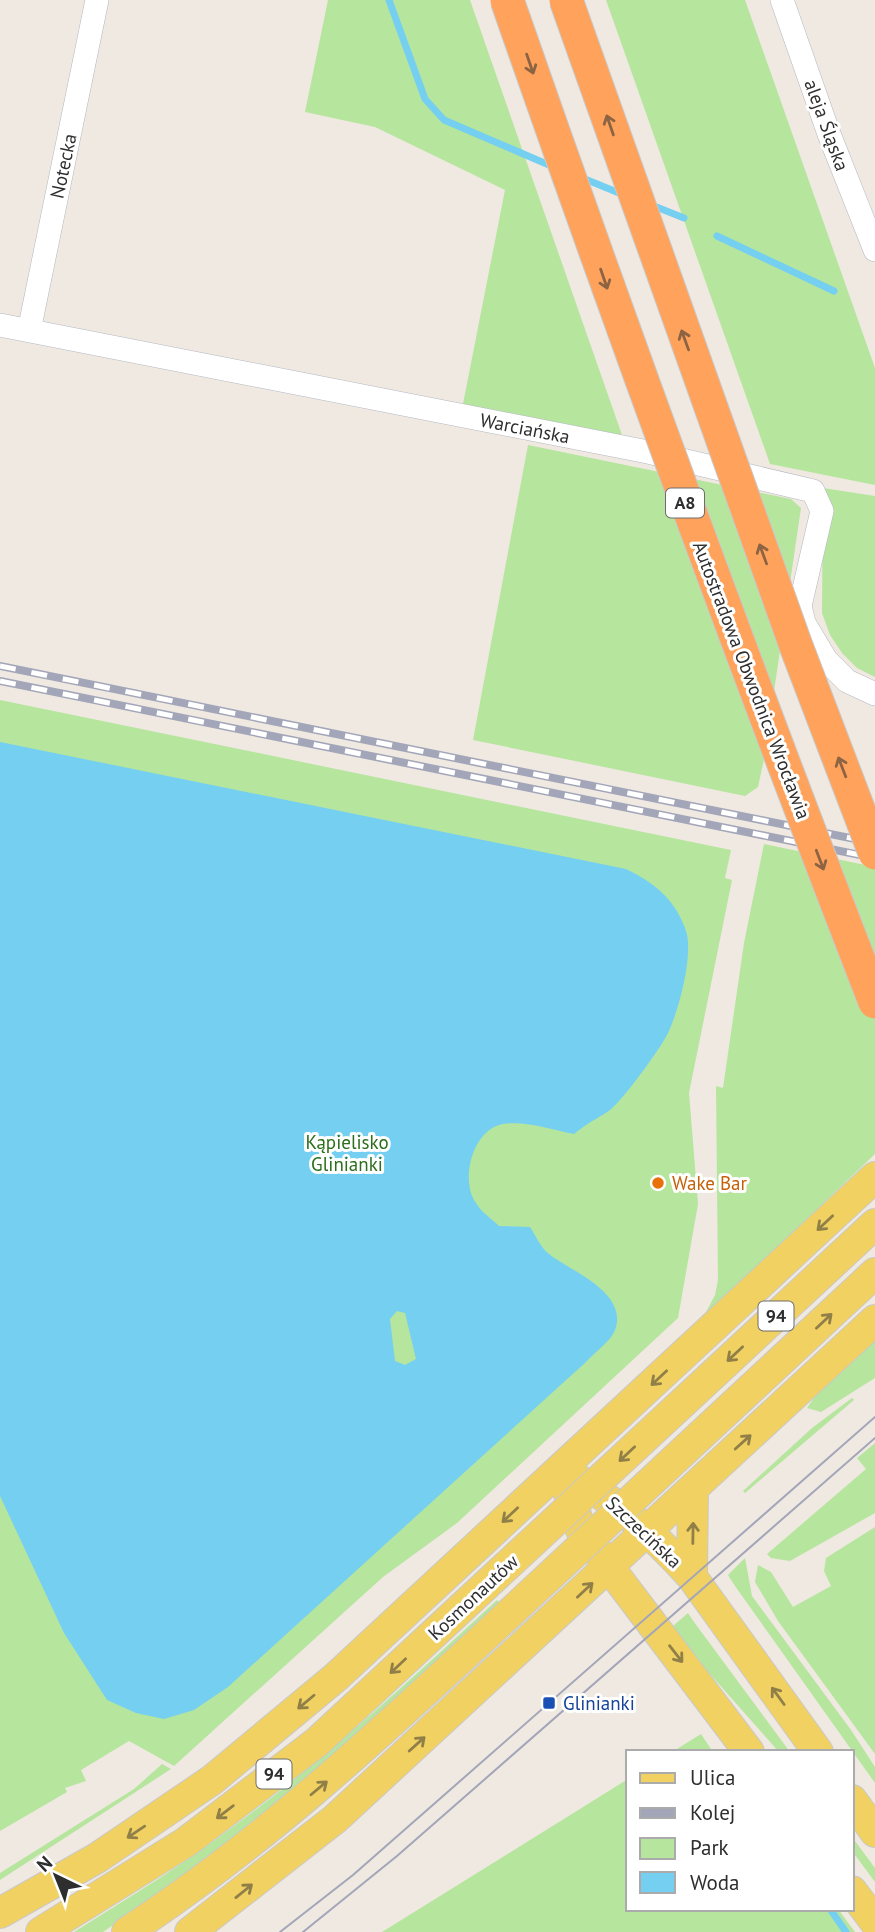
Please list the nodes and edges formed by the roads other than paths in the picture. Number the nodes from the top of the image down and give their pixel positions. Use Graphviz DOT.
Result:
graph roads {
  1 [pos="97,0"];
  2 [pos="507,0"];
  3 [pos="566,0"];
  4 [pos="782,0"];
  5 [pos="875,250"];
  6 [pos="0,325"];
  7 [pos="29,331"];
  8 [pos="875,694"];
  9 [pos="875,853"];
  10 [pos="875,1002"];
  11 [pos="875,1177"];
  12 [pos="875,1224"];
  13 [pos="875,1273"];
  14 [pos="875,1320"];
  15 [pos="560,1468"];
  16 [pos="693,1489"];
  17 [pos="648,1531"];
  18 [pos="609,1568"];
  19 [pos="692,1577"];
  20 [pos="748,1750"];
  21 [pos="817,1750"];
  22 [pos="854,1803"];
  23 [pos="875,1832"];
  24 [pos="854,1894"];
  25 [pos="0,1913"];
  26 [pos="875,1922"];
  27 [pos="41,1932"];
  28 [pos="127,1932"];
  29 [pos="190,1932"];
  1 -- 7 [label="street, Notecka"];
  2 -- 10 [label="highway, Autostradowa Obwodnica Wrocławia / A8, one-way, bridge"];
  9 -- 3 [label="highway, one-way, bridge"];
  4 -- 5 [label="street, aleja Śląska"];
  6 -- 7 [label="street, Warciańska"];
  7 -- 8 [label="street, Warciańska"];
  11 -- 15 [label="main road, one-way"];
  12 -- 27 [label="main road, Kosmonautów / 94, one-way, bridge"];
  28 -- 13 [label="main road, Kosmonautów / 94, one-way, bridge"];
  16 -- 14 [label="main road, one-way"];
  15 -- 17 [label="main road, Szczecińska"];
  15 -- 18 [label="main road, Szczecińska"];
  15 -- 25 [label="main road, one-way"];
  16 -- 17 [label="main road"];
  19 -- 16 [label="main road, one-way"];
  17 -- 18 [label="main road"];
  17 -- 19 [label="main road, Szczecińska"];
  18 -- 20 [label="main road, Szczecińska, one-way"];
  29 -- 18 [label="main road, one-way"];
  21 -- 19 [label="main road, Szczecińska, one-way"];
  22 -- 23 [label="main road"];
  24 -- 26 [label="main road"];
}
